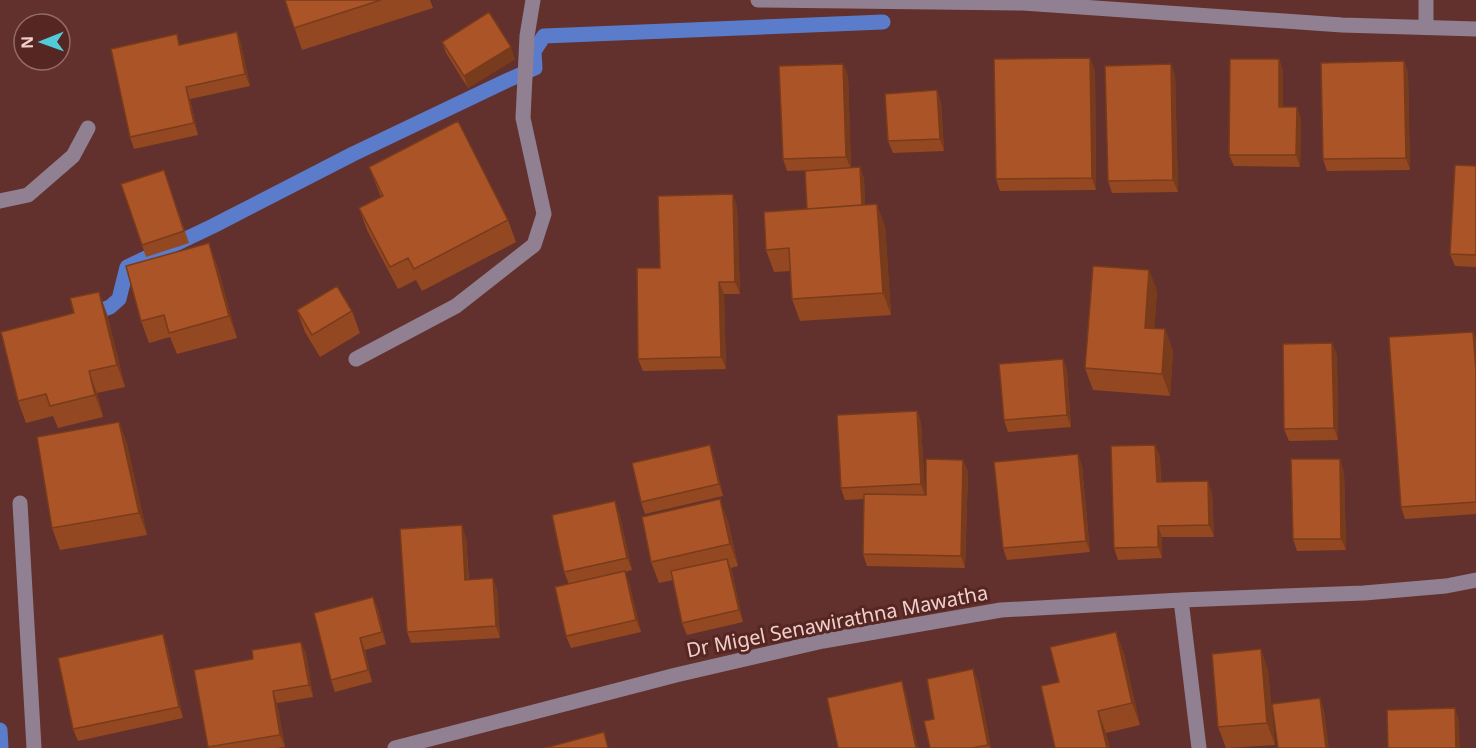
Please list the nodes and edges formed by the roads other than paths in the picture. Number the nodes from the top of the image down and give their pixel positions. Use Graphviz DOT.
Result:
graph roads {
  1 [pos="533,0"];
  2 [pos="758,0"];
  3 [pos="1426,0"];
  4 [pos="859,1"];
  5 [pos="1158,6"];
  6 [pos="1426,27"];
  7 [pos="1476,29"];
  8 [pos="88,128"];
  9 [pos="0,201"];
  10 [pos="356,359"];
  11 [pos="20,503"];
  12 [pos="1476,580"];
  13 [pos="1181,600"];
  14 [pos="34,748"];
  15 [pos="395,748"];
  16 [pos="1199,748"];
  1 -- 10 [label="street"];
  2 -- 4 [label="street"];
  3 -- 6 [label="street"];
  4 -- 5 [label="street"];
  5 -- 6 [label="street"];
  6 -- 7 [label="street"];
  8 -- 9 [label="street"];
  11 -- 14 [label="street"];
  12 -- 13 [label="street, Dr Migel Senawirathna Mawatha"];
  13 -- 15 [label="street, Dr Migel Senawirathna Mawatha"];
  13 -- 16 [label="street"];
}
